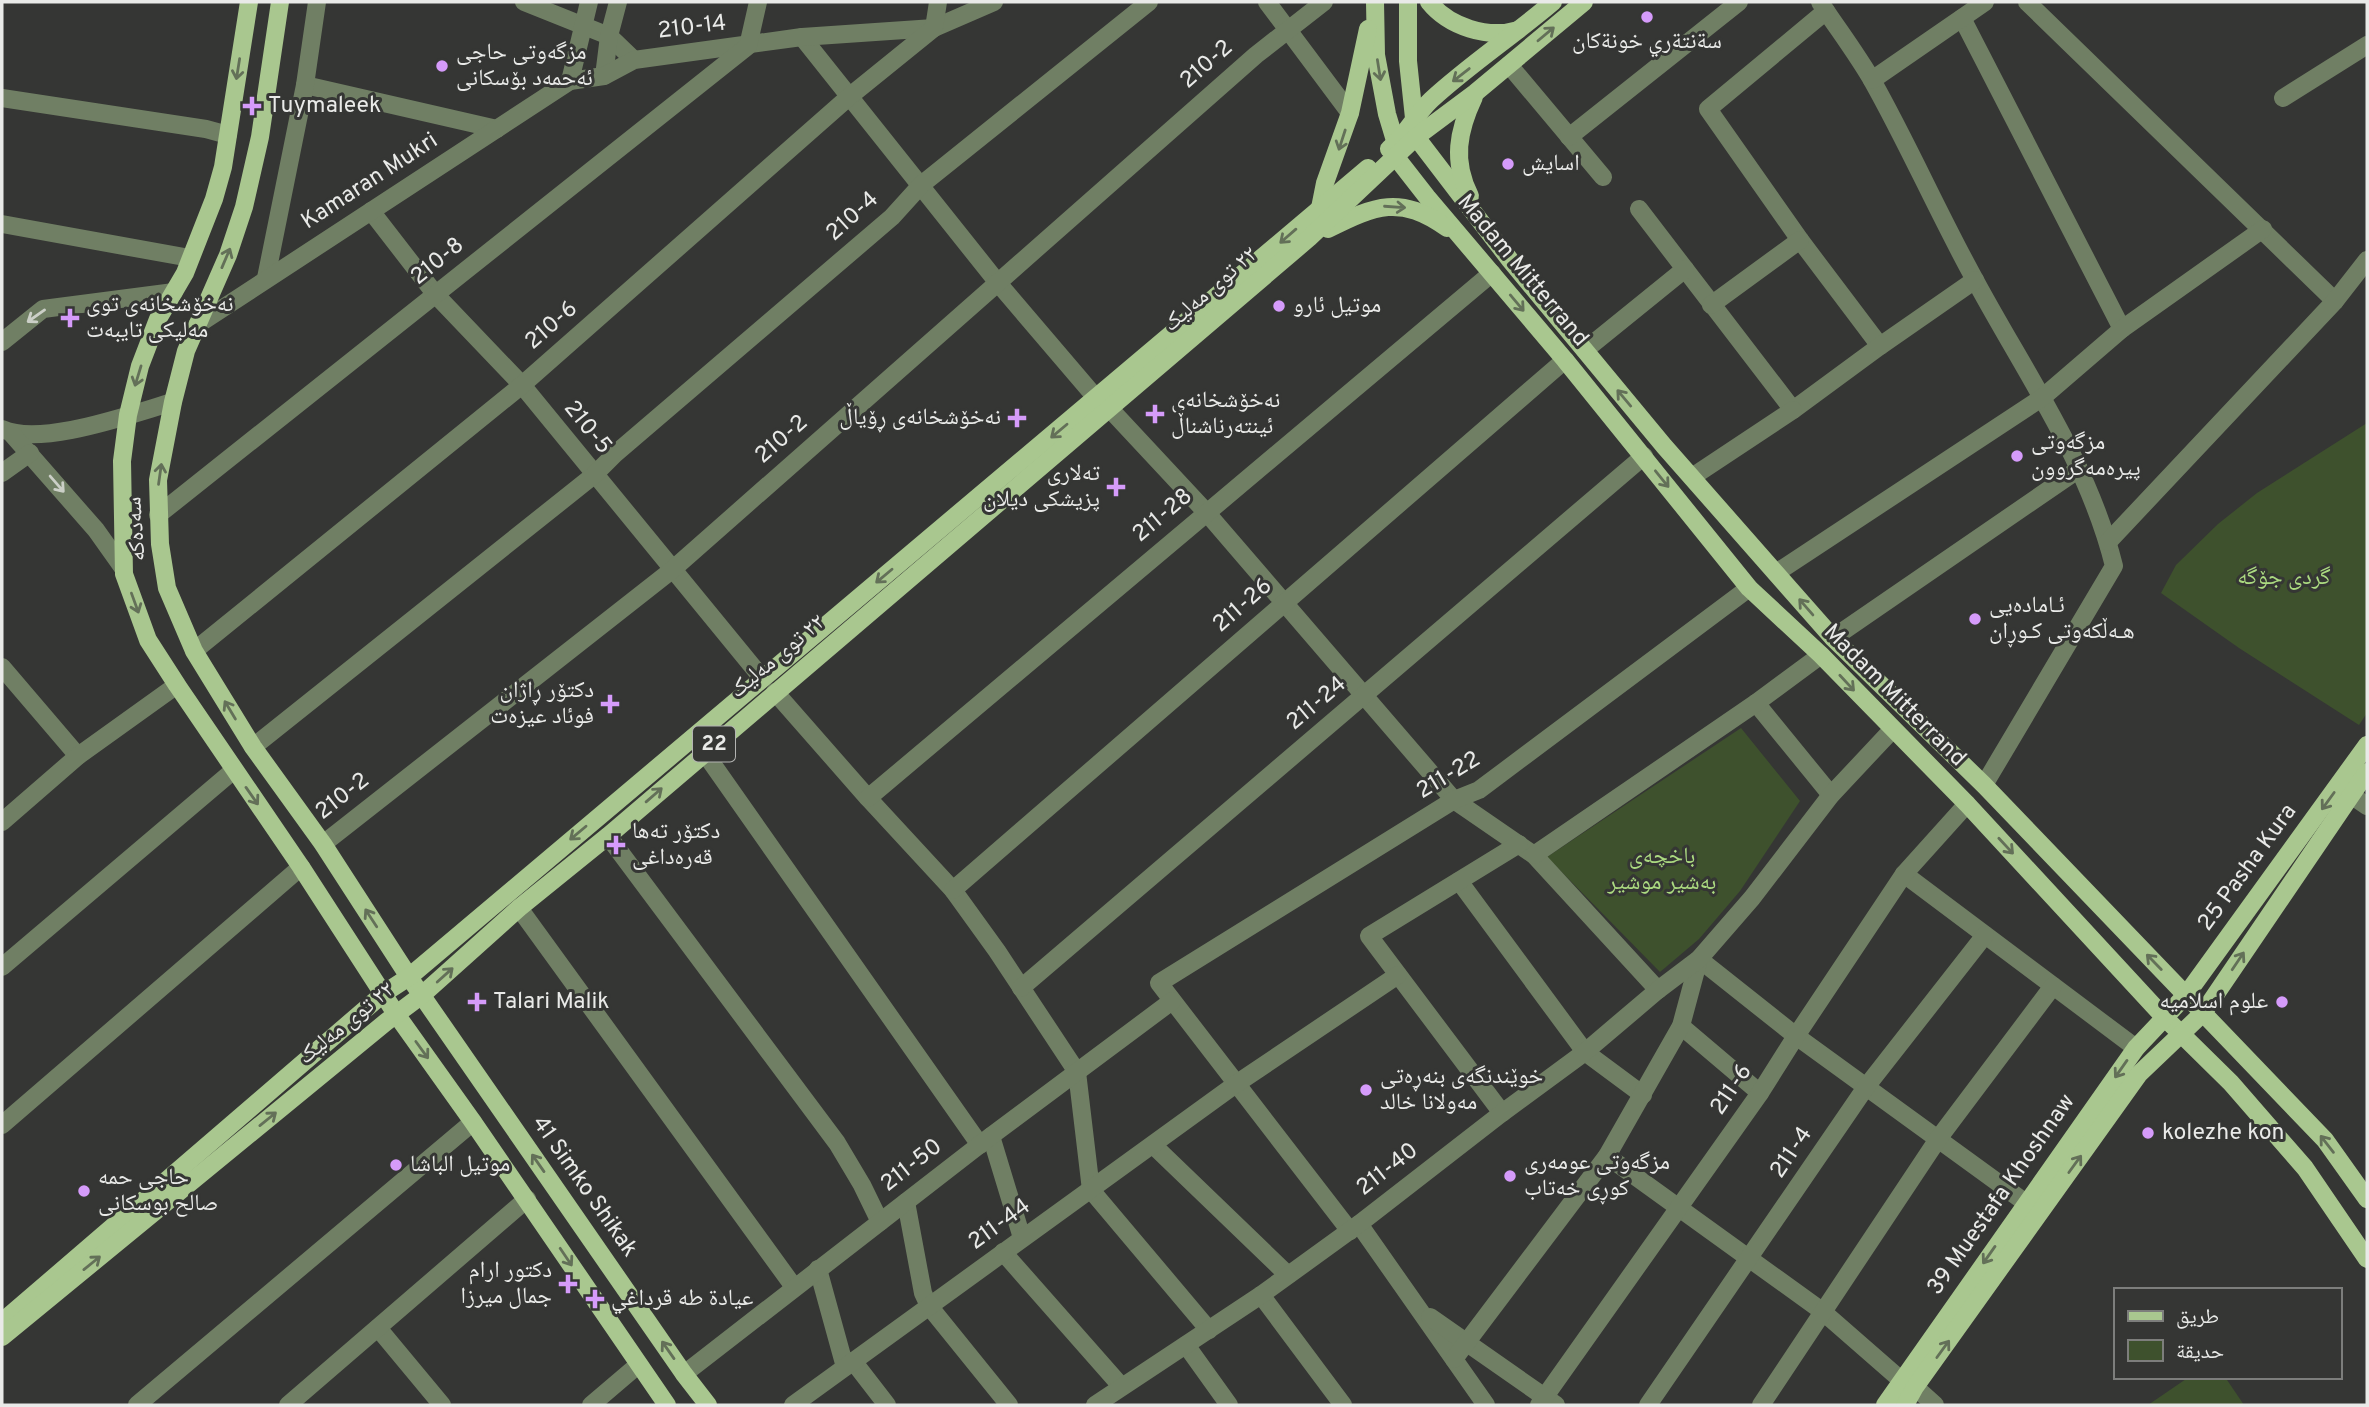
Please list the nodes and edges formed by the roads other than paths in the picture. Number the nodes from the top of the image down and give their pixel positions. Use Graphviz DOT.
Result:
graph roads {
  1 [pos="249,2"];
  2 [pos="280,2"];
  3 [pos="317,2"];
  4 [pos="524,2"];
  5 [pos="589,2"];
  6 [pos="618,2"];
  7 [pos="758,2"];
  8 [pos="938,2"];
  9 [pos="994,2"];
  10 [pos="1149,2"];
  11 [pos="1267,2"];
  12 [pos="1324,2"];
  13 [pos="1375,2"];
  14 [pos="1408,2"];
  15 [pos="1429,2"];
  16 [pos="1553,2"];
  17 [pos="1584,2"];
  18 [pos="1739,2"];
  19 [pos="1985,2"];
  20 [pos="2027,2"];
  21 [pos="1823,6"];
  22 [pos="1962,18"];
  23 [pos="584,25"];
  24 [pos="934,28"];
  25 [pos="1287,29"];
  26 [pos="1521,29"];
  27 [pos="609,36"];
  28 [pos="802,37"];
  29 [pos="2367,45"];
  30 [pos="748,46"];
  31 [pos="634,60"];
  32 [pos="1509,65"];
  33 [pos="604,76"];
  34 [pos="1872,80"];
  35 [pos="570,81"];
  36 [pos="305,85"];
  37 [pos="1475,93"];
  38 [pos="850,96"];
  39 [pos="2,98"];
  40 [pos="2283,98"];
  41 [pos="1350,113"];
  42 [pos="1415,116"];
  43 [pos="497,129"];
  44 [pos="228,135"];
  45 [pos="1416,137"];
  46 [pos="1569,137"];
  47 [pos="1395,150"];
  48 [pos="1603,177"];
  49 [pos="920,186"];
  50 [pos="1320,208"];
  51 [pos="1639,209"];
  52 [pos="371,211"];
  53 [pos="2,224"];
  54 [pos="2263,229"];
  55 [pos="1491,233"];
  56 [pos="1310,238"];
  57 [pos="1800,240"];
  58 [pos="1472,248"];
  59 [pos="190,258"];
  60 [pos="2367,260"];
  61 [pos="1685,269"];
  62 [pos="1492,273"];
  63 [pos="266,278"];
  64 [pos="1975,281"];
  65 [pos="998,283"];
  66 [pos="174,292"];
  67 [pos="436,295"];
  68 [pos="2335,301"];
  69 [pos="1711,304"];
  70 [pos="197,325"];
  71 [pos="2122,329"];
  72 [pos="2,342"];
  73 [pos="1880,345"];
  74 [pos="1585,350"];
  75 [pos="1565,360"];
  76 [pos="522,385"];
  77 [pos="2043,397"];
  78 [pos="173,402"];
  79 [pos="1103,404"];
  80 [pos="1793,410"];
  81 [pos="128,415"];
  82 [pos="7,431"];
  83 [pos="30,453"];
  84 [pos="1643,456"];
  85 [pos="2080,469"];
  86 [pos="2,472"];
  87 [pos="594,475"];
  88 [pos="1692,477"];
  89 [pos="1206,512"];
  90 [pos="158,515"];
  91 [pos="2108,542"];
  92 [pos="123,568"];
  93 [pos="672,570"];
  94 [pos="1776,573"];
  95 [pos="1749,588"];
  96 [pos="1284,604"];
  97 [pos="1833,638"];
  98 [pos="194,651"];
  99 [pos="1821,655"];
  100 [pos="2,667"];
  101 [pos="762,678"];
  102 [pos="177,685"];
  103 [pos="775,692"];
  104 [pos="1363,697"];
  105 [pos="1756,703"];
  106 [pos="1892,730"];
  107 [pos="2367,745"];
  108 [pos="253,747"];
  109 [pos="704,752"];
  110 [pos="78,756"];
  111 [pos="234,770"];
  112 [pos="2367,772"];
  113 [pos="1984,785"];
  114 [pos="1831,795"];
  115 [pos="2351,795"];
  116 [pos="868,798"];
  117 [pos="1454,800"];
  118 [pos="1967,804"];
  119 [pos="2367,806"];
  120 [pos="2,822"];
  121 [pos="608,836"];
  122 [pos="323,844"];
  123 [pos="1518,844"];
  124 [pos="1534,855"];
  125 [pos="301,867"];
  126 [pos="1904,874"];
  127 [pos="1459,881"];
  128 [pos="953,890"];
  129 [pos="519,908"];
  130 [pos="1985,935"];
  131 [pos="1699,959"];
  132 [pos="2,967"];
  133 [pos="1398,975"];
  134 [pos="409,976"];
  135 [pos="2053,986"];
  136 [pos="1021,988"];
  137 [pos="1658,990"];
  138 [pos="383,994"];
  139 [pos="422,995"];
  140 [pos="2186,995"];
  141 [pos="1172,1001"];
  142 [pos="2203,1013"];
  143 [pos="396,1014"];
  144 [pos="2164,1017"];
  145 [pos="1681,1026"];
  146 [pos="2180,1033"];
  147 [pos="1796,1036"];
  148 [pos="2136,1048"];
  149 [pos="1585,1052"];
  150 [pos="1077,1072"];
  151 [pos="1236,1084"];
  152 [pos="1866,1087"];
  153 [pos="1760,1093"];
  154 [pos="1643,1095"];
  155 [pos="1502,1113"];
  156 [pos="473,1122"];
  157 [pos="2,1125"];
  158 [pos="1938,1139"];
  159 [pos="985,1140"];
  160 [pos="1153,1145"];
  161 [pos="1607,1156"];
  162 [pos="1091,1190"];
  163 [pos="527,1199"];
  164 [pos="2367,1199"];
  165 [pos="906,1202"];
  166 [pos="2026,1203"];
  167 [pos="1679,1208"];
  168 [pos="880,1222"];
  169 [pos="1354,1228"];
  170 [pos="1022,1238"];
  171 [pos="1003,1252"];
  172 [pos="1749,1259"];
  173 [pos="2367,1259"];
  174 [pos="818,1269"];
  175 [pos="1288,1275"];
  176 [pos="794,1287"];
  177 [pos="1261,1295"];
  178 [pos="929,1306"];
  179 [pos="1419,1310"];
  180 [pos="1822,1311"];
  181 [pos="2,1322"];
  182 [pos="378,1328"];
  183 [pos="1209,1330"];
  184 [pos="2,1337"];
  185 [pos="1466,1343"];
  186 [pos="1186,1345"];
  187 [pos="1454,1359"];
  188 [pos="638,1364"];
  189 [pos="849,1364"];
  190 [pos="684,1374"];
  191 [pos="1908,1384"];
  192 [pos="1116,1395"];
  193 [pos="1547,1403"];
  194 [pos="137,1405"];
  195 [pos="288,1405"];
  196 [pos="440,1405"];
  197 [pos="590,1405"];
  198 [pos="667,1405"];
  199 [pos="708,1405"];
  200 [pos="793,1405"];
  201 [pos="887,1405"];
  202 [pos="1010,1405"];
  203 [pos="1095,1405"];
  204 [pos="1229,1405"];
  205 [pos="1343,1405"];
  206 [pos="1486,1405"];
  207 [pos="1648,1405"];
  208 [pos="1761,1405"];
  209 [pos="1885,1405"];
  210 [pos="1905,1405"];
  211 [pos="1936,1405"];
  1 -- 44 [label="main road, one-way"];
  70 -- 2 [label="main road, سەدەکە, one-way"];
  3 -- 36 [label="street"];
  4 -- 23 [label="street"];
  5 -- 23 [label="street"];
  6 -- 27 [label="street"];
  7 -- 30 [label="street"];
  8 -- 24 [label="street"];
  9 -- 24 [label="street, 210-14"];
  10 -- 49 [label="street, 210-4"];
  11 -- 25 [label="street"];
  12 -- 25 [label="street, 210-2"];
  13 -- 41 [label="main road"];
  13 -- 47 [label="main road, one-way"];
  14 -- 42 [label="main road"];
  15 -- 26 [label="main road"];
  16 -- 26 [label="main road"];
  32 -- 17 [label="main road, ٢٢ توی مەلیک, one-way"];
  18 -- 46 [label="street"];
  19 -- 22 [label="street"];
  20 -- 54 [label="street"];
  21 -- 34 [label="street"];
  21 -- 57 [label="street"];
  22 -- 34 [label="street"];
  22 -- 71 [label="street"];
  23 -- 27 [label="street"];
  23 -- 35 [label="street"];
  24 -- 28 [label="street, 210-14"];
  24 -- 38 [label="street, 210-6"];
  25 -- 41 [label="street"];
  25 -- 65 [label="street, 210-2"];
  26 -- 42 [label="main road, one-way"];
  27 -- 31 [label="street"];
  27 -- 33 [label="street"];
  28 -- 30 [label="street, 210-14"];
  28 -- 38 [label="street"];
  29 -- 40 [label="street"];
  30 -- 31 [label="street, 210-14"];
  30 -- 67 [label="street, 210-8"];
  31 -- 33 [label="street, 210-14"];
  32 -- 37 [label="main road, ٢٢ توی مەلیک"];
  32 -- 46 [label="street"];
  33 -- 35 [label="street, Kamaran Mukri"];
  34 -- 64 [label="street"];
  35 -- 43 [label="street, Kamaran Mukri"];
  36 -- 43 [label="street"];
  36 -- 63 [label="street"];
  37 -- 45 [label="main road, ٢٢ توی مەلیک"];
  37 -- 55 [label="main road"];
  38 -- 49 [label="street"];
  38 -- 76 [label="street, 210-6"];
  39 -- 44 [label="street"];
  41 -- 50 [label="main road, one-way"];
  42 -- 45 [label="main road"];
  42 -- 47 [label="main road"];
  43 -- 52 [label="street, Kamaran Mukri"];
  44 -- 59 [label="main road"];
  45 -- 47 [label="main road, ٢٢ توی مەلیک / 22"];
  45 -- 55 [label="main road"];
  46 -- 48 [label="street"];
  47 -- 50 [label="main road, ٢٢ توی مەلیک / 22"];
  47 -- 56 [label="main road, ٢٢ توی مەلیک / 22"];
  47 -- 58 [label="main road, Madam Mitterrand"];
  49 -- 65 [label="street"];
  49 -- 87 [label="street, 210-4"];
  50 -- 79 [label="main road, ٢٢ توی مەلیک / 22, one-way"];
  51 -- 61 [label="street"];
  52 -- 63 [label="street, Kamaran Mukri"];
  52 -- 67 [label="street, 210-5"];
  53 -- 59 [label="street"];
  54 -- 68 [label="street"];
  54 -- 71 [label="street"];
  55 -- 74 [label="main road, Madam Mitterrand"];
  56 -- 58 [label="main road, one-way"];
  56 -- 79 [label="main road, ٢٢ توی مەلیک / 22"];
  57 -- 69 [label="street"];
  57 -- 73 [label="street"];
  58 -- 62 [label="main road, Madam Mitterrand"];
  59 -- 66 [label="main road"];
  60 -- 68 [label="street"];
  61 -- 69 [label="street"];
  61 -- 74 [label="street"];
  62 -- 75 [label="main road, Madam Mitterrand, one-way"];
  62 -- 89 [label="street, 211-28"];
  63 -- 70 [label="street, Kamaran Mukri"];
  64 -- 73 [label="street"];
  64 -- 77 [label="street"];
  65 -- 79 [label="street"];
  65 -- 93 [label="street, 210-2"];
  66 -- 72 [label="street, one-way"];
  66 -- 81 [label="main road, one-way"];
  67 -- 76 [label="street, 210-5"];
  67 -- 90 [label="street, 210-8"];
  68 -- 91 [label="street"];
  69 -- 80 [label="street"];
  70 -- 78 [label="main road, سەدەکە"];
  71 -- 77 [label="street"];
  73 -- 80 [label="street"];
  88 -- 74 [label="main road, Madam Mitterrand, one-way"];
  75 -- 84 [label="main road, Madam Mitterrand"];
  75 -- 96 [label="street, 211-26"];
  76 -- 87 [label="street, 210-5"];
  76 -- 98 [label="street, 210-6"];
  77 -- 85 [label="street"];
  77 -- 94 [label="street"];
  78 -- 81 [label="street"];
  90 -- 78 [label="main road, سەدەکە, one-way"];
  79 -- 89 [label="street"];
  79 -- 101 [label="main road, ٢٢ توی مەلیک / 22, one-way"];
  79 -- 103 [label="main road, ٢٢ توی مەلیک / 22"];
  80 -- 88 [label="street"];
  81 -- 82 [label="street"];
  81 -- 92 [label="main road"];
  82 -- 83 [label="street"];
  83 -- 86 [label="street"];
  83 -- 92 [label="street, one-way"];
  84 -- 95 [label="main road, Madam Mitterrand, one-way"];
  84 -- 104 [label="street, 211-24"];
  85 -- 91 [label="street"];
  85 -- 97 [label="street"];
  87 -- 93 [label="street, 210-5"];
  87 -- 108 [label="street, 210-4"];
  88 -- 94 [label="main road, Madam Mitterrand"];
  89 -- 96 [label="street"];
  89 -- 116 [label="street, 211-28"];
  90 -- 98 [label="main road, سەدەکە"];
  91 -- 113 [label="street"];
  92 -- 102 [label="main road, one-way"];
  93 -- 101 [label="street, 210-5"];
  93 -- 122 [label="street, 210-2"];
  97 -- 94 [label="main road, Madam Mitterrand, one-way"];
  95 -- 99 [label="main road, Madam Mitterrand"];
  95 -- 117 [label="street, 211-22"];
  96 -- 104 [label="street"];
  96 -- 128 [label="street, 211-26"];
  97 -- 113 [label="main road, Madam Mitterrand"];
  108 -- 98 [label="main road, سەدەکە, one-way"];
  99 -- 105 [label="street"];
  99 -- 106 [label="main road, Madam Mitterrand, one-way"];
  100 -- 110 [label="street"];
  101 -- 134 [label="main road, ٢٢ توی مەلیک / 22, one-way"];
  102 -- 110 [label="street"];
  102 -- 111 [label="main road"];
  103 -- 109 [label="main road, ٢٢ توی مەلیک / 22"];
  103 -- 116 [label="street"];
  104 -- 117 [label="street"];
  104 -- 136 [label="street, 211-24"];
  105 -- 114 [label="street"];
  105 -- 124 [label="street"];
  106 -- 114 [label="street"];
  106 -- 118 [label="main road, Madam Mitterrand"];
  107 -- 140 [label="main road, 25 Pasha Kura, one-way"];
  108 -- 122 [label="main road, سەدەکە"];
  121 -- 109 [label="main road, ٢٢ توی مەلیک / 22, one-way"];
  109 -- 159 [label="street"];
  110 -- 120 [label="street"];
  111 -- 125 [label="main road, one-way"];
  111 -- 132 [label="street"];
  112 -- 115 [label="main road, 25 Pasha Kura"];
  140 -- 113 [label="main road, Madam Mitterrand, one-way"];
  114 -- 131 [label="street"];
  115 -- 119 [label="street"];
  142 -- 115 [label="main road, 25 Pasha Kura, one-way"];
  116 -- 128 [label="street"];
  117 -- 123 [label="street"];
  117 -- 141 [label="street, 211-22"];
  118 -- 126 [label="street, 211-6"];
  118 -- 144 [label="main road, Madam Mitterrand, one-way"];
  121 -- 129 [label="main road, ٢٢ توی مەلیک / 22"];
  121 -- 168 [label="street"];
  134 -- 122 [label="main road, سەدەکە, one-way"];
  123 -- 124 [label="street"];
  123 -- 127 [label="street"];
  124 -- 137 [label="street"];
  125 -- 138 [label="main road"];
  125 -- 157 [label="street"];
  126 -- 130 [label="street"];
  126 -- 147 [label="street, 211-6"];
  127 -- 133 [label="street"];
  127 -- 149 [label="street"];
  128 -- 136 [label="street"];
  139 -- 129 [label="main road, ٢٢ توی مەلیک / 22, one-way"];
  129 -- 176 [label="street"];
  130 -- 135 [label="street"];
  130 -- 152 [label="street, 211-4"];
  131 -- 137 [label="street, 211-40"];
  131 -- 145 [label="street"];
  131 -- 147 [label="street"];
  133 -- 151 [label="street, 211-44"];
  133 -- 155 [label="street"];
  134 -- 138 [label="main road, ٢٢ توی مەلیک / 22"];
  134 -- 139 [label="main road, سەدەکە"];
  135 -- 148 [label="street"];
  135 -- 158 [label="street"];
  136 -- 150 [label="street"];
  137 -- 149 [label="street, 211-40"];
  138 -- 143 [label="main road"];
  138 -- 181 [label="main road, ٢٢ توی مەلیک / 22"];
  139 -- 143 [label="main road, ٢٢ توی مەلیک / 22"];
  190 -- 139 [label="main road, 41 Simko Shikak, one-way"];
  140 -- 142 [label="main road, Madam Mitterrand"];
  140 -- 144 [label="main road, 25 Pasha Kura"];
  141 -- 150 [label="street, 211-50"];
  141 -- 151 [label="street"];
  142 -- 146 [label="main road, 25 Pasha Kura"];
  164 -- 142 [label="main road, Madam Mitterrand, one-way"];
  143 -- 156 [label="main road, one-way"];
  184 -- 143 [label="main road, ٢٢ توی مەلیک / 22, one-way"];
  144 -- 146 [label="main road, Madam Mitterrand"];
  144 -- 148 [label="main road, 39 Muestafa Khoshnaw"];
  145 -- 153 [label="street"];
  145 -- 154 [label="street"];
  146 -- 173 [label="main road, Madam Mitterrand"];
  191 -- 146 [label="main road, 39 Muestafa Khoshnaw, one-way"];
  147 -- 152 [label="street"];
  147 -- 153 [label="street, 211-6"];
  148 -- 166 [label="main road, 39 Muestafa Khoshnaw, one-way"];
  149 -- 154 [label="street"];
  149 -- 155 [label="street, 211-40"];
  150 -- 159 [label="street, 211-50"];
  150 -- 162 [label="street"];
  151 -- 160 [label="street, 211-44"];
  151 -- 169 [label="street"];
  152 -- 158 [label="street"];
  152 -- 172 [label="street, 211-4"];
  153 -- 167 [label="street, 211-6"];
  154 -- 161 [label="street"];
  155 -- 169 [label="street, 211-40"];
  156 -- 163 [label="main road"];
  156 -- 194 [label="street"];
  158 -- 166 [label="street"];
  158 -- 180 [label="street"];
  159 -- 165 [label="street, 211-50"];
  159 -- 170 [label="street"];
  160 -- 162 [label="street, 211-44"];
  160 -- 175 [label="street"];
  161 -- 167 [label="street"];
  161 -- 185 [label="street"];
  162 -- 170 [label="street, 211-44"];
  162 -- 183 [label="street"];
  163 -- 182 [label="street"];
  163 -- 188 [label="main road, one-way"];
  165 -- 168 [label="street, 211-50"];
  165 -- 178 [label="street"];
  166 -- 191 [label="main road, 39 Muestafa Khoshnaw, one-way"];
  167 -- 172 [label="street"];
  167 -- 193 [label="street, 211-6"];
  168 -- 174 [label="street, 211-50"];
  169 -- 175 [label="street, 211-40"];
  169 -- 179 [label="street"];
  170 -- 171 [label="street, 211-44"];
  171 -- 178 [label="street, 211-44"];
  171 -- 192 [label="street"];
  172 -- 180 [label="street"];
  172 -- 207 [label="street, 211-4"];
  174 -- 176 [label="street, 211-50"];
  174 -- 189 [label="street"];
  175 -- 177 [label="street, 211-40"];
  176 -- 190 [label="street, 211-50"];
  177 -- 183 [label="street, 211-40"];
  177 -- 205 [label="street"];
  178 -- 189 [label="street, 211-44"];
  178 -- 202 [label="street"];
  179 -- 185 [label="street"];
  179 -- 187 [label="street"];
  180 -- 191 [label="street"];
  180 -- 208 [label="street"];
  182 -- 195 [label="street"];
  182 -- 196 [label="street"];
  183 -- 186 [label="street, 211-40"];
  185 -- 187 [label="street"];
  185 -- 193 [label="street"];
  186 -- 192 [label="street, 211-40"];
  186 -- 204 [label="street"];
  187 -- 206 [label="street"];
  188 -- 197 [label="street"];
  188 -- 198 [label="main road"];
  189 -- 200 [label="street, 211-44"];
  189 -- 201 [label="street"];
  190 -- 199 [label="main road, 41 Simko Shikak"];
  191 -- 209 [label="main road, 39 Muestafa Khoshnaw"];
  191 -- 210 [label="main road, 39 Muestafa Khoshnaw"];
  191 -- 211 [label="street"];
  192 -- 203 [label="street, 211-40"];
}
